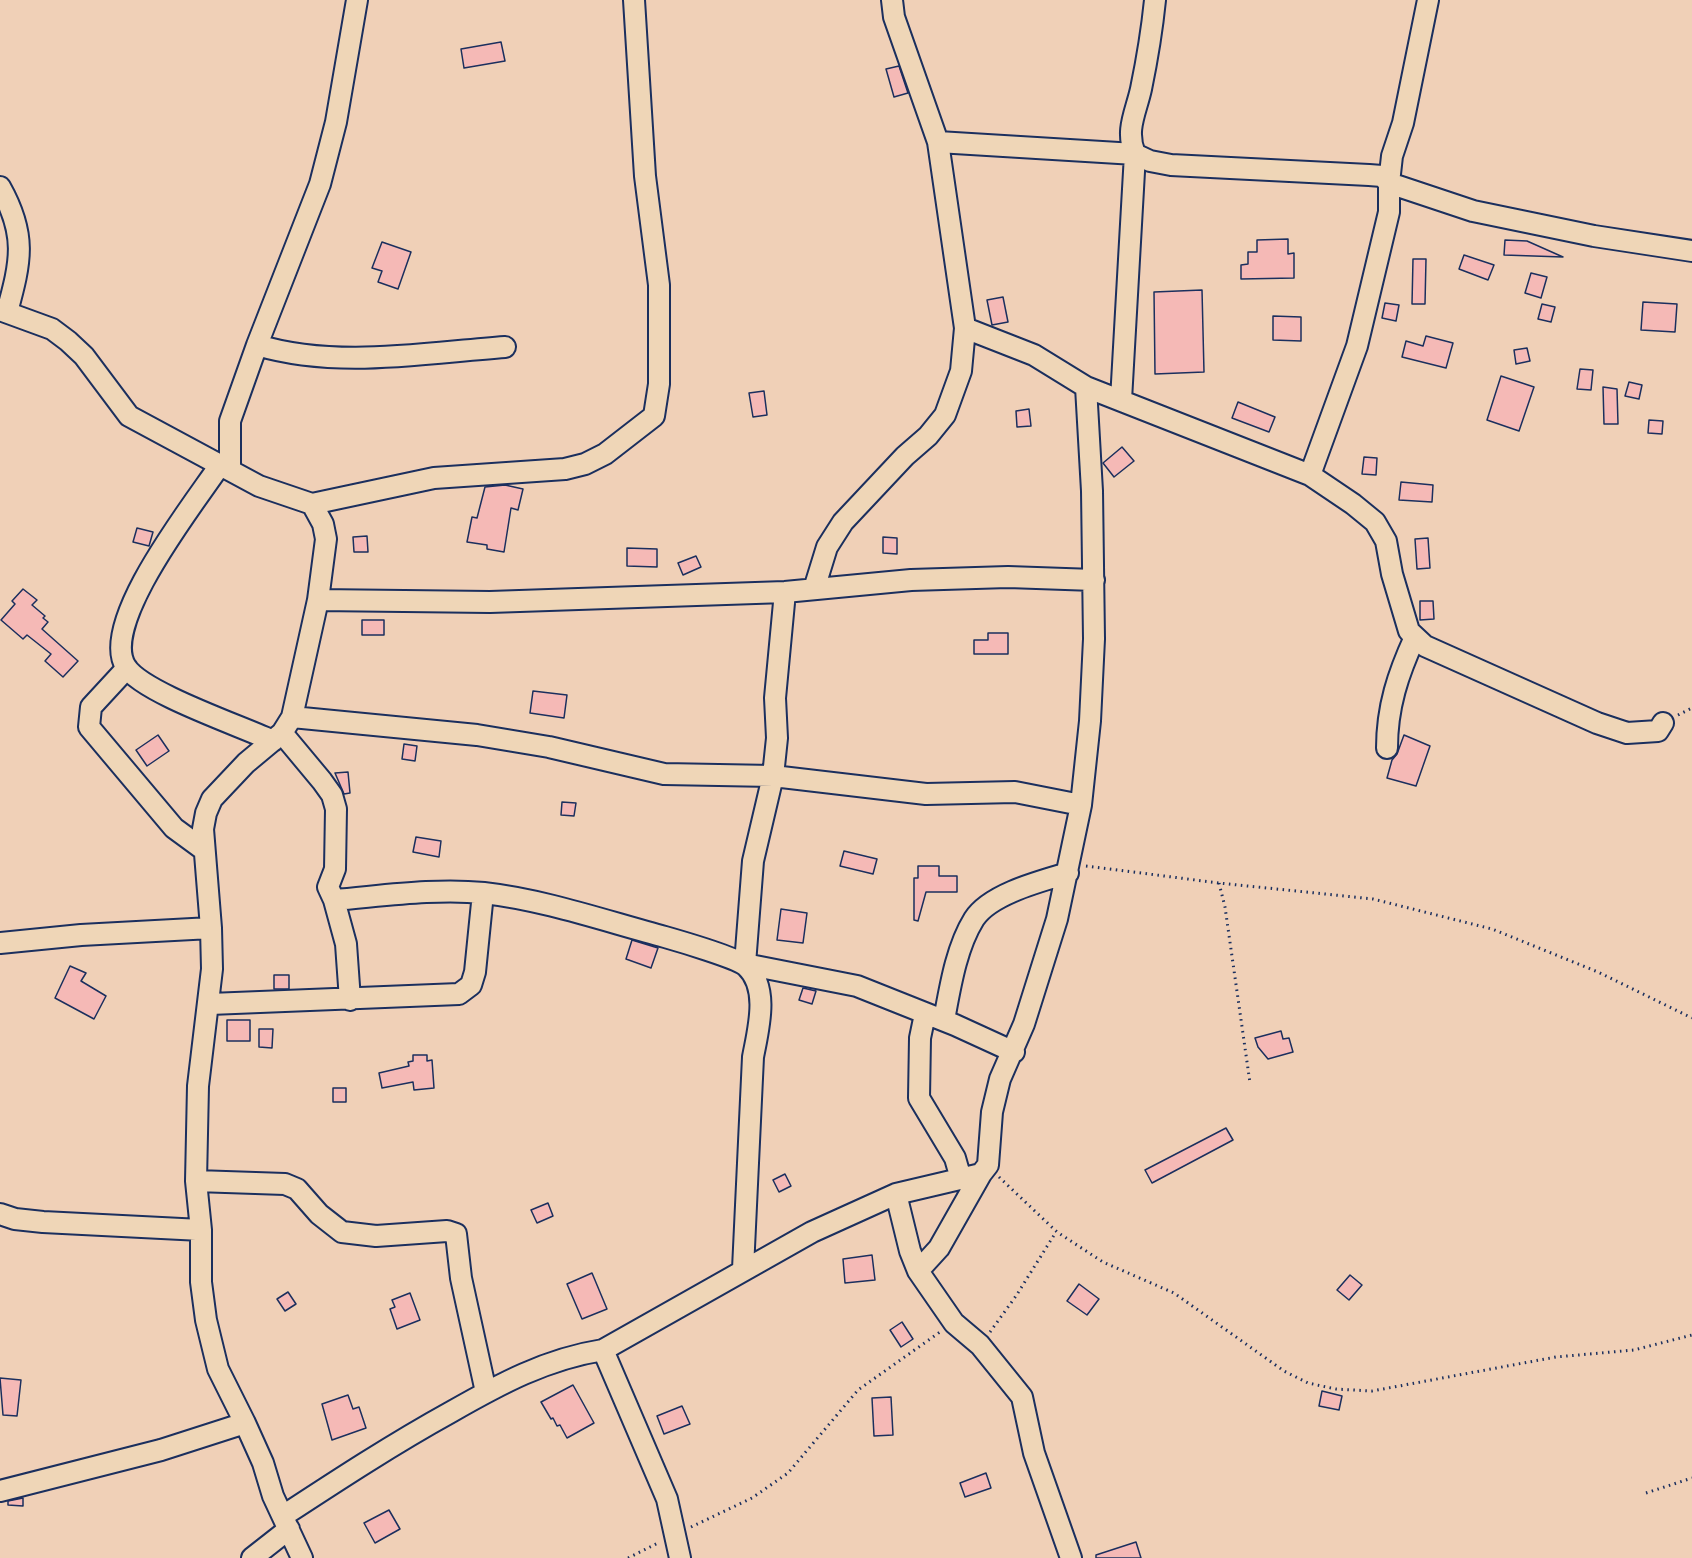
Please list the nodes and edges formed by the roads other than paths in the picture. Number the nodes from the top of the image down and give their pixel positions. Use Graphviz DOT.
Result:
graph roads {
  1 [pos="357,0"];
  2 [pos="634,0"];
  3 [pos="892,0"];
  4 [pos="1155,0"];
  5 [pos="1428,0"];
  6 [pos="938,142"];
  7 [pos="1135,154"];
  8 [pos="1389,183"];
  9 [pos="0,186"];
  10 [pos="1692,251"];
  11 [pos="3,311"];
  12 [pos="965,328"];
  13 [pos="257,345"];
  14 [pos="505,347"];
  15 [pos="1086,387"];
  16 [pos="1122,400"];
  17 [pos="225,468"];
  18 [pos="1310,475"];
  19 [pos="312,504"];
  20 [pos="1094,580"];
  21 [pos="814,589"];
  22 [pos="784,592"];
  23 [pos="318,600"];
  24 [pos="1415,637"];
  25 [pos="127,668"];
  26 [pos="1663,723"];
  27 [pos="282,730"];
  28 [pos="1387,748"];
  29 [pos="773,776"];
  30 [pos="1081,805"];
  31 [pos="204,850"];
  32 [pos="1069,869"];
  33 [pos="483,893"];
  34 [pos="334,900"];
  35 [pos="211,928"];
  36 [pos="0,943"];
  37 [pos="745,964"];
  38 [pos="350,1000"];
  39 [pos="210,1004"];
  40 [pos="934,1017"];
  41 [pos="1014,1052"];
  42 [pos="984,1169"];
  43 [pos="961,1179"];
  44 [pos="196,1181"];
  45 [pos="896,1194"];
  46 [pos="2,1216"];
  47 [pos="201,1230"];
  48 [pos="743,1269"];
  49 [pos="918,1271"];
  50 [pos="603,1350"];
  51 [pos="486,1392"];
  52 [pos="245,1423"];
  53 [pos="0,1491"];
  54 [pos="286,1522"];
  55 [pos="252,1558"];
  56 [pos="302,1558"];
  57 [pos="680,1558"];
  58 [pos="1071,1558"];
  1 -- 13 [label="street"];
  2 -- 19 [label="street"];
  3 -- 6 [label="street"];
  4 -- 7 [label="street"];
  5 -- 8 [label="street"];
  6 -- 7 [label="street"];
  6 -- 12 [label="street"];
  7 -- 8 [label="street"];
  7 -- 16 [label="street"];
  8 -- 10 [label="street"];
  8 -- 18 [label="street"];
  9 -- 11 [label="street"];
  11 -- 17 [label="street"];
  12 -- 15 [label="street"];
  12 -- 21 [label="street"];
  13 -- 14 [label="street"];
  13 -- 17 [label="street"];
  15 -- 16 [label="street"];
  15 -- 20 [label="street"];
  16 -- 18 [label="street"];
  17 -- 19 [label="street"];
  17 -- 25 [label="street"];
  18 -- 24 [label="street"];
  19 -- 23 [label="street"];
  20 -- 21 [label="street"];
  20 -- 30 [label="street"];
  21 -- 22 [label="street"];
  22 -- 23 [label="street"];
  22 -- 29 [label="street"];
  23 -- 27 [label="street"];
  24 -- 26 [label="street"];
  24 -- 28 [label="street"];
  25 -- 27 [label="street"];
  25 -- 31 [label="street"];
  27 -- 29 [label="street"];
  27 -- 31 [label="street"];
  27 -- 34 [label="street"];
  29 -- 30 [label="street"];
  29 -- 37 [label="street"];
  30 -- 32 [label="street"];
  31 -- 35 [label="street"];
  32 -- 40 [label="street"];
  32 -- 41 [label="street"];
  33 -- 34 [label="street"];
  33 -- 37 [label="street"];
  33 -- 38 [label="street"];
  34 -- 38 [label="street"];
  35 -- 36 [label="street"];
  35 -- 39 [label="street"];
  37 -- 40 [label="street"];
  37 -- 48 [label="street"];
  38 -- 39 [label="street"];
  39 -- 44 [label="street"];
  40 -- 41 [label="street"];
  40 -- 43 [label="street"];
  41 -- 42 [label="street"];
  42 -- 43 [label="street"];
  42 -- 49 [label="street"];
  43 -- 45 [label="street"];
  44 -- 47 [label="street"];
  44 -- 51 [label="street"];
  45 -- 48 [label="street"];
  45 -- 49 [label="street"];
  46 -- 47 [label="street"];
  47 -- 52 [label="street"];
  48 -- 50 [label="street"];
  49 -- 58 [label="street"];
  50 -- 51 [label="street"];
  50 -- 57 [label="street"];
  51 -- 54 [label="street"];
  52 -- 53 [label="street"];
  52 -- 54 [label="street"];
  54 -- 55 [label="street"];
  54 -- 56 [label="street"];
}
